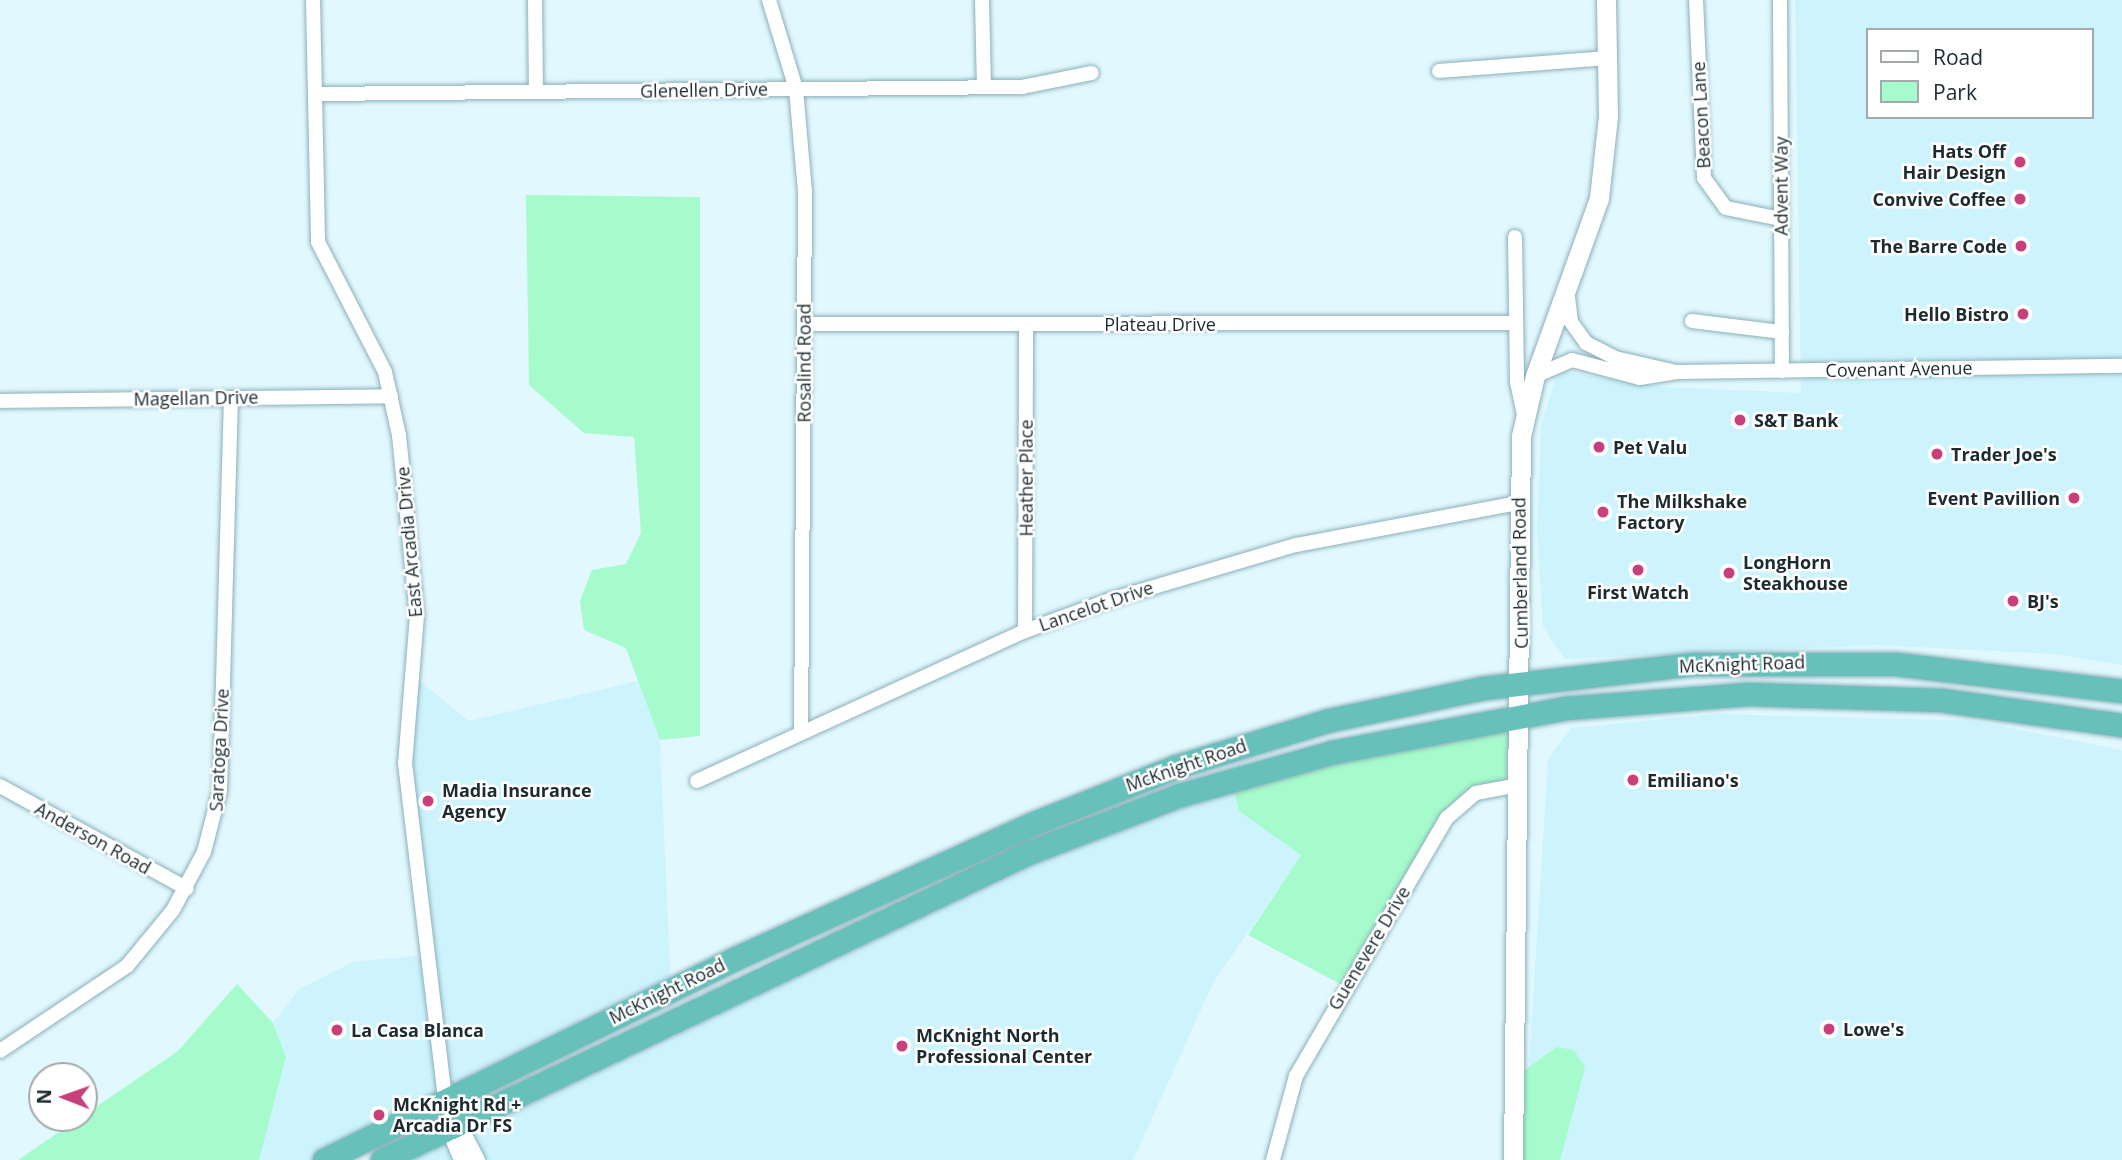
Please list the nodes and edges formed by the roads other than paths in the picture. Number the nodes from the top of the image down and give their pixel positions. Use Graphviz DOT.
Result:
graph roads {
  1 [pos="313,0"];
  2 [pos="535,0"];
  3 [pos="769,0"];
  4 [pos="982,0"];
  5 [pos="1605,0"];
  6 [pos="1696,0"];
  7 [pos="1780,0"];
  8 [pos="1608,58"];
  9 [pos="1439,71"];
  10 [pos="1092,72"];
  11 [pos="984,86"];
  12 [pos="796,89"];
  13 [pos="536,92"];
  14 [pos="315,94"];
  15 [pos="1782,219"];
  16 [pos="1515,237"];
  17 [pos="1567,298"];
  18 [pos="1692,321"];
  19 [pos="1516,323"];
  20 [pos="804,324"];
  21 [pos="1026,324"];
  22 [pos="1782,332"];
  23 [pos="2122,366"];
  24 [pos="1782,371"];
  25 [pos="1676,372"];
  26 [pos="1535,376"];
  27 [pos="391,396"];
  28 [pos="231,398"];
  29 [pos="0,401"];
  30 [pos="1524,416"];
  31 [pos="1518,503"];
  32 [pos="1025,631"];
  33 [pos="1521,683"];
  34 [pos="2122,691"];
  35 [pos="1520,715"];
  36 [pos="2122,725"];
  37 [pos="801,732"];
  38 [pos="697,781"];
  39 [pos="1519,785"];
  40 [pos="0,786"];
  41 [pos="187,889"];
  42 [pos="0,1051"];
  43 [pos="445,1100"];
  44 [pos="452,1126"];
  45 [pos="324,1160"];
  46 [pos="382,1160"];
  47 [pos="462,1160"];
  48 [pos="477,1160"];
  49 [pos="1273,1160"];
  50 [pos="1513,1160"];
  1 -- 14 [label="street, East Arcadia Drive"];
  2 -- 13 [label="street"];
  3 -- 12 [label="street, Rosalind Road"];
  4 -- 11 [label="street"];
  5 -- 8 [label="main road, Cumberland Road"];
  6 -- 15 [label="street, Beacon Lane"];
  7 -- 15 [label="street, Advent Way"];
  8 -- 9 [label="street"];
  8 -- 17 [label="main road, Cumberland Road"];
  10 -- 11 [label="street, Glenellen Drive"];
  11 -- 12 [label="street, Glenellen Drive"];
  12 -- 13 [label="street, Glenellen Drive"];
  12 -- 20 [label="street, Rosalind Road"];
  13 -- 14 [label="street, Glenellen Drive"];
  14 -- 27 [label="street, East Arcadia Drive"];
  15 -- 22 [label="street, Advent Way"];
  16 -- 19 [label="street"];
  17 -- 25 [label="street, Covenant Avenue"];
  17 -- 26 [label="main road, Cumberland Road"];
  18 -- 22 [label="street"];
  19 -- 21 [label="street, Plateau Drive"];
  19 -- 30 [label="street"];
  20 -- 21 [label="street, Plateau Drive"];
  20 -- 37 [label="street, Rosalind Road"];
  21 -- 32 [label="street, Heather Place"];
  22 -- 24 [label="street, Advent Way"];
  23 -- 24 [label="street, Covenant Avenue"];
  24 -- 25 [label="street, Covenant Avenue"];
  25 -- 26 [label="street, Covenant Avenue"];
  26 -- 30 [label="main road, Cumberland Road"];
  27 -- 28 [label="street, Magellan Drive"];
  27 -- 43 [label="street, East Arcadia Drive"];
  28 -- 29 [label="street, Magellan Drive"];
  28 -- 41 [label="street, Saratoga Drive"];
  30 -- 31 [label="main road, Cumberland Road"];
  31 -- 32 [label="street, Lancelot Drive"];
  31 -- 33 [label="main road, Cumberland Road"];
  32 -- 37 [label="street, Lancelot Drive"];
  33 -- 34 [label="highway, McKnight Road"];
  33 -- 35 [label="main road, Cumberland Road"];
  33 -- 43 [label="highway, McKnight Road"];
  35 -- 36 [label="highway, McKnight Road"];
  35 -- 39 [label="main road, Cumberland Road"];
  35 -- 44 [label="highway, McKnight Road"];
  37 -- 38 [label="street, Lancelot Drive"];
  39 -- 49 [label="street, Guenevere Drive"];
  39 -- 50 [label="main road, Cumberland Road"];
  40 -- 41 [label="street, Anderson Road"];
  41 -- 42 [label="street, Saratoga Drive"];
  43 -- 44 [label="street"];
  43 -- 45 [label="highway, McKnight Road"];
  44 -- 46 [label="highway, McKnight Road"];
  44 -- 47 [label="street"];
  44 -- 48 [label="street"];
}
